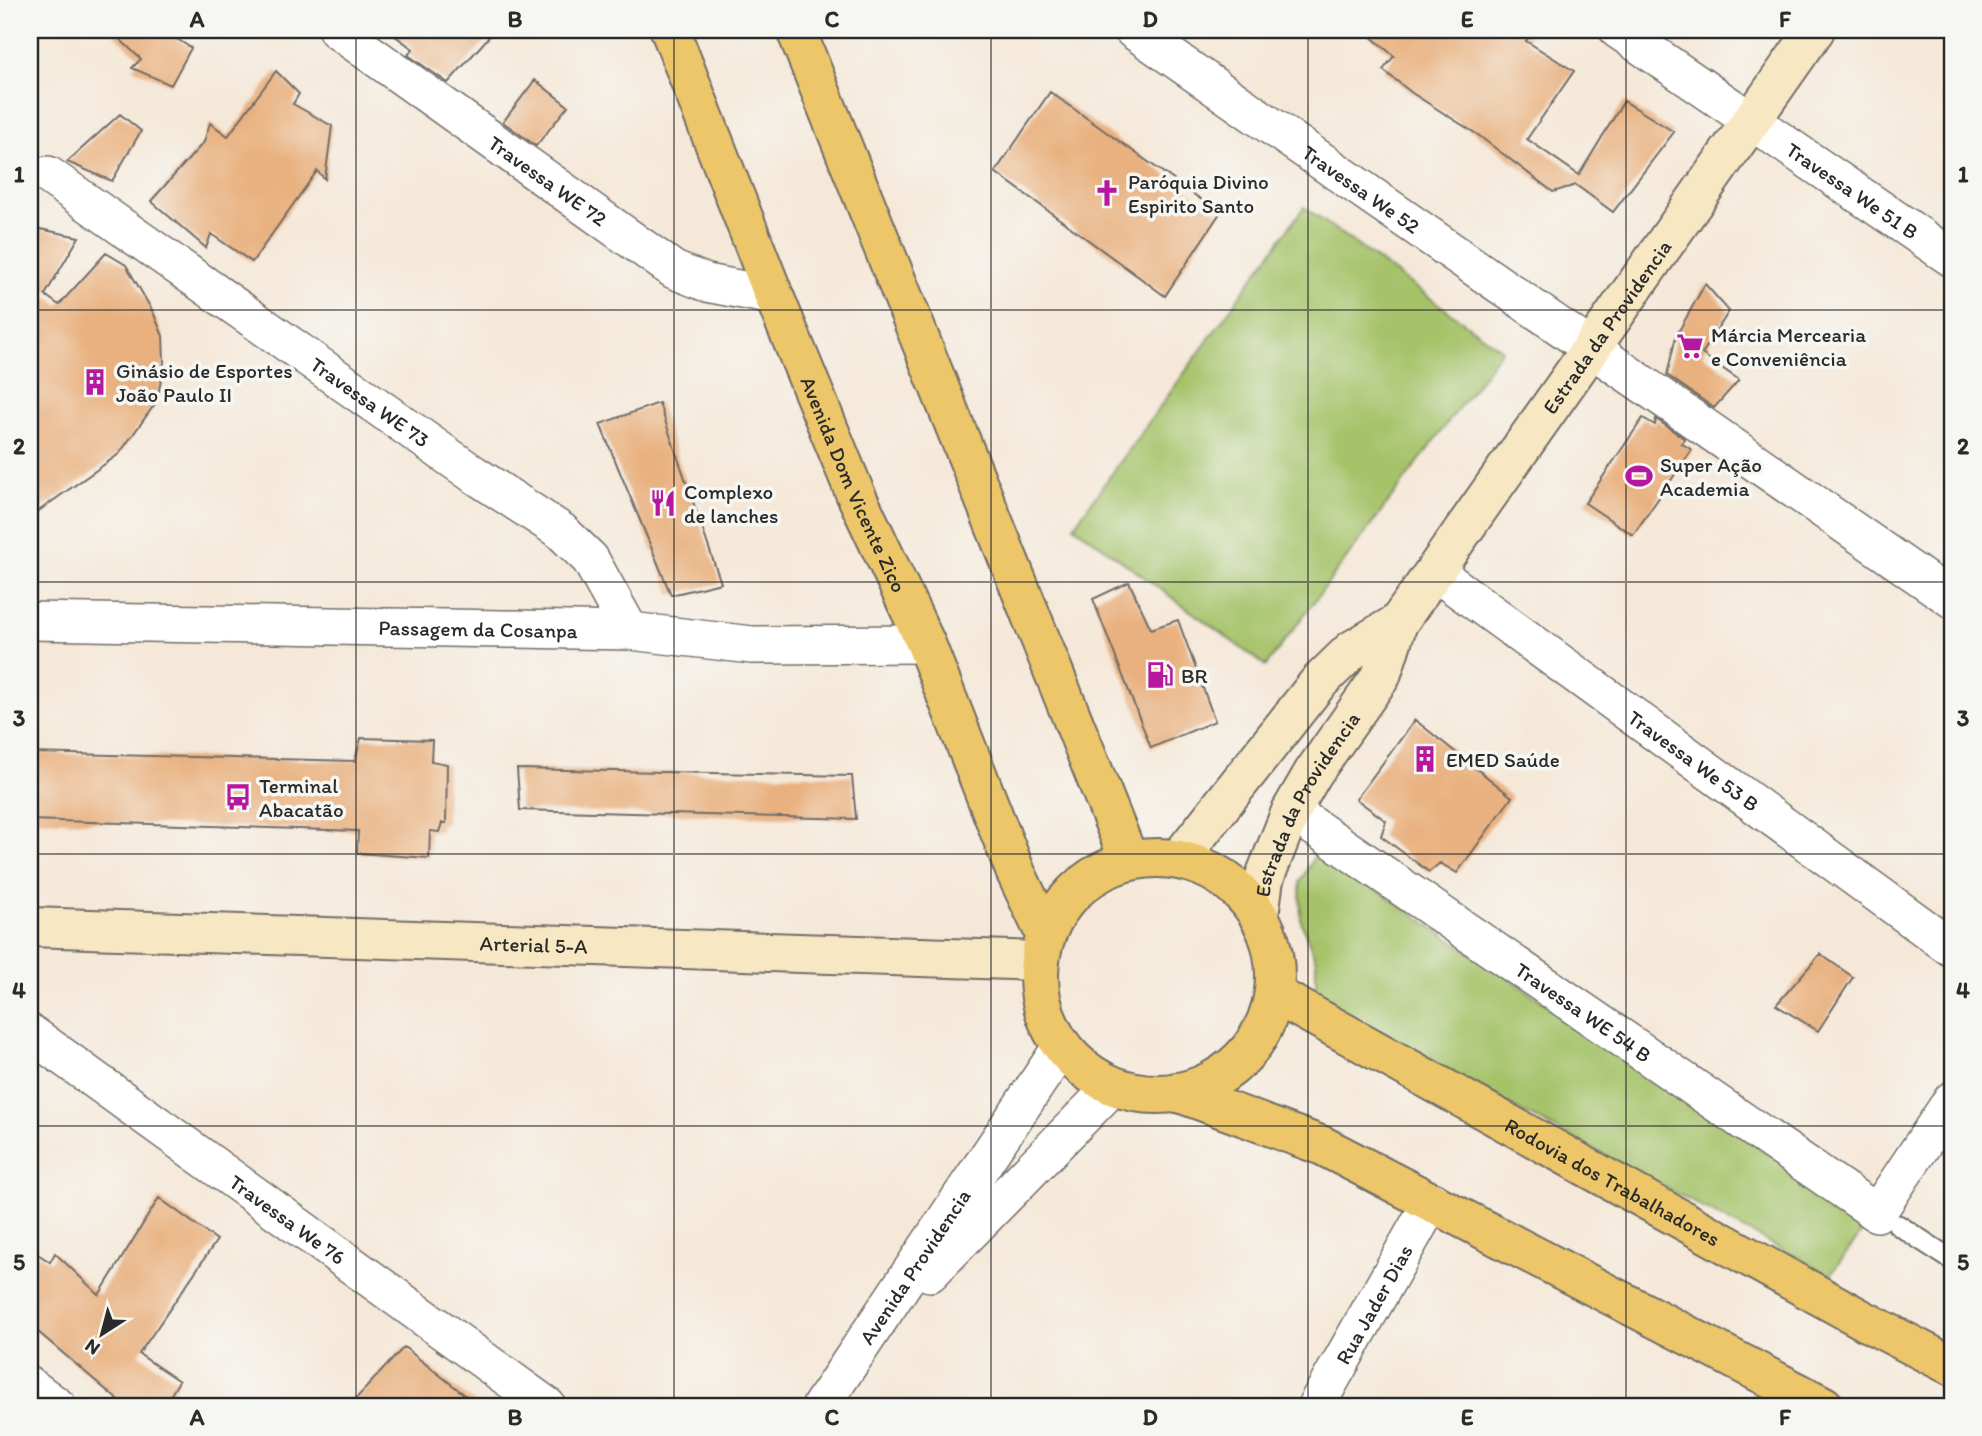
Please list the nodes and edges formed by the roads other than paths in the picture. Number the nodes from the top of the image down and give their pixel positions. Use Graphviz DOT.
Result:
graph roads {
  1 [pos="337,30"];
  2 [pos="670,30"];
  3 [pos="796,30"];
  4 [pos="1133,30"];
  5 [pos="1618,30"];
  6 [pos="1815,30"];
  7 [pos="1751,122"];
  8 [pos="39,178"];
  9 [pos="1952,258"];
  10 [pos="774,296"];
  11 [pos="1591,349"];
  12 [pos="1435,572"];
  13 [pos="1952,599"];
  14 [pos="30,621"];
  15 [pos="1398,623"];
  16 [pos="630,631"];
  17 [pos="926,644"];
  18 [pos="1291,811"];
  19 [pos="1129,859"];
  20 [pos="1179,859"];
  21 [pos="1259,915"];
  22 [pos="30,927"];
  23 [pos="1042,947"];
  24 [pos="1952,948"];
  25 [pos="1274,995"];
  26 [pos="30,1033"];
  27 [pos="1062,1046"];
  28 [pos="1113,1086"];
  29 [pos="1177,1092"];
  30 [pos="1952,1100"];
  31 [pos="1432,1201"];
  32 [pos="1887,1219"];
  33 [pos="1952,1260"];
  34 [pos="868,1336"];
  35 [pos="1952,1366"];
  36 [pos="30,1386"];
  37 [pos="57,1406"];
  38 [pos="547,1406"];
  39 [pos="821,1406"];
  40 [pos="1316,1406"];
  41 [pos="1824,1406"];
  1 -- 10 [label="street, Travessa WE 72"];
  2 -- 10 [label="main road, Avenida Dom Vicente Zico"];
  3 -- 19 [label="main road"];
  4 -- 11 [label="street, Travessa We 52"];
  5 -- 7 [label="street, Travessa We 51 B"];
  6 -- 7 [label="main road, Estrada da Providencia"];
  7 -- 9 [label="street, Travessa We 51 B"];
  7 -- 11 [label="main road, Estrada da Providencia"];
  8 -- 16 [label="street, Travessa WE 73"];
  10 -- 17 [label="main road, Avenida Dom Vicente Zico"];
  11 -- 12 [label="main road, Estrada da Providencia"];
  11 -- 13 [label="street, Travessa We 52"];
  12 -- 15 [label="main road, Estrada da Providencia"];
  12 -- 24 [label="street, Travessa We 53 B"];
  14 -- 16 [label="street, Passagem da Cosanpa"];
  15 -- 18 [label="main road, Estrada da Providencia"];
  15 -- 20 [label="main road, Estrada da Providencia"];
  16 -- 17 [label="street, Passagem da Cosanpa"];
  17 -- 23 [label="main road, Avenida Dom Vicente Zico"];
  18 -- 21 [label="main road, Estrada da Providencia"];
  18 -- 32 [label="street, Travessa WE 54 B"];
  19 -- 20 [label="main road"];
  19 -- 23 [label="main road"];
  20 -- 21 [label="main road"];
  21 -- 25 [label="main road"];
  22 -- 23 [label="main road, Arterial 5-A"];
  23 -- 27 [label="main road"];
  25 -- 29 [label="main road"];
  25 -- 35 [label="main road, Rodovia dos Trabalhadores"];
  26 -- 38 [label="street, Travessa We 76"];
  27 -- 28 [label="main road"];
  27 -- 34 [label="street, Avenida Providencia"];
  28 -- 29 [label="main road"];
  28 -- 34 [label="street, Avenida Providencia"];
  29 -- 31 [label="main road"];
  30 -- 32 [label="street"];
  31 -- 40 [label="street, Rua Jader Dias"];
  31 -- 41 [label="main road"];
  32 -- 33 [label="lane"];
  34 -- 39 [label="street"];
  36 -- 37 [label="street"];
}
